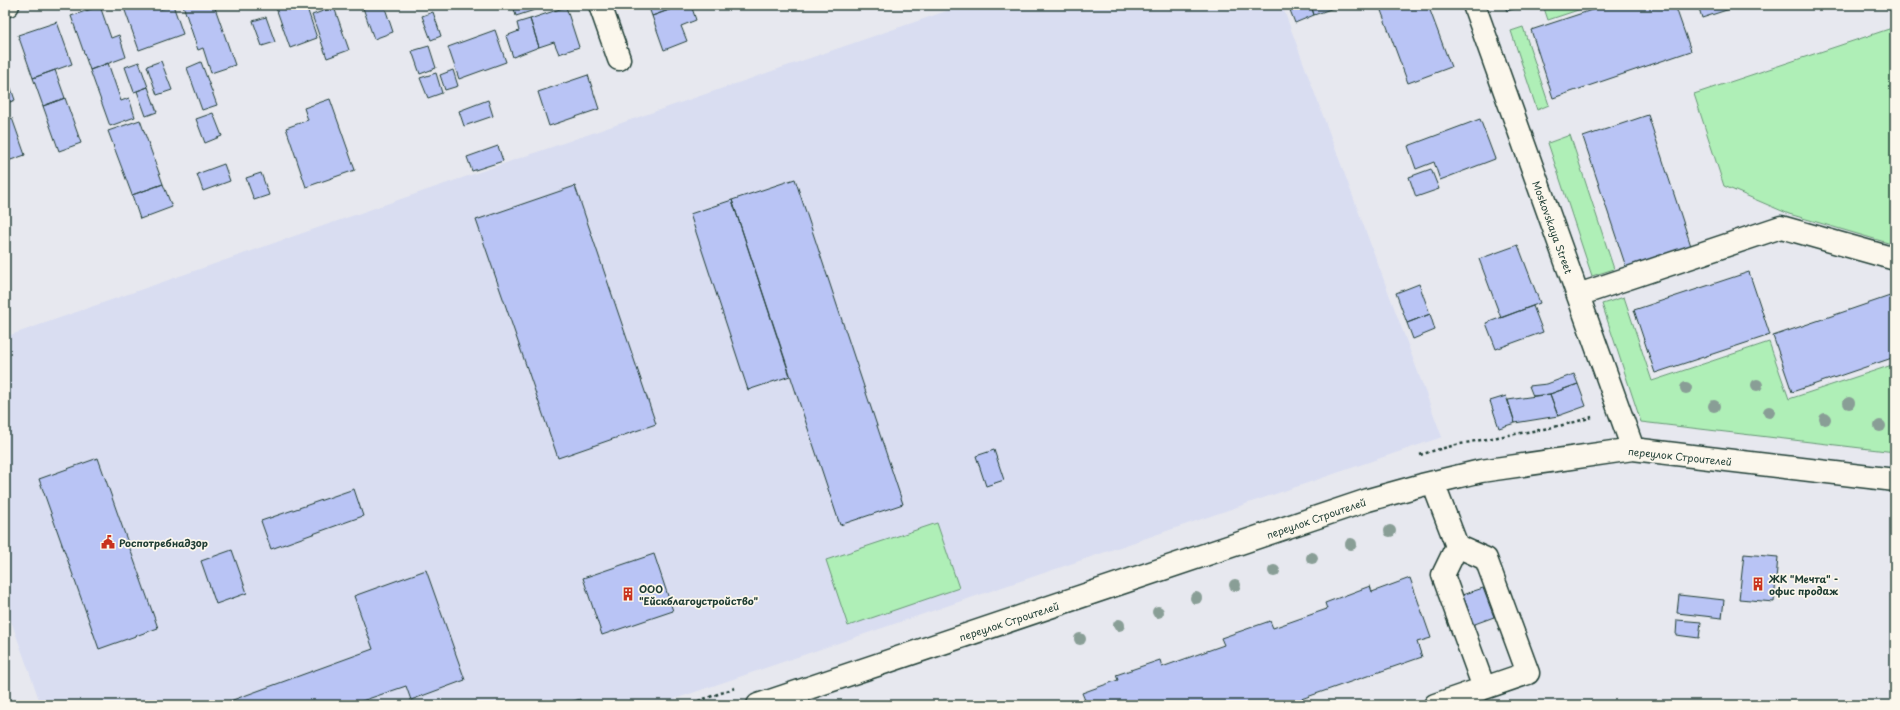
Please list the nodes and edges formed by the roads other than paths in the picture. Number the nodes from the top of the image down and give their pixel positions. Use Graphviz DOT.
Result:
graph roads {
  1 [pos="600,5"];
  2 [pos="1474,5"];
  3 [pos="619,59"];
  4 [pos="1895,259"];
  5 [pos="1578,295"];
  6 [pos="1633,449"];
  7 [pos="1895,480"];
  8 [pos="1433,482"];
  9 [pos="1457,546"];
  10 [pos="1484,688"];
  11 [pos="808,697"];
  12 [pos="758,705"];
  13 [pos="1435,705"];
  1 -- 3 [label="street"];
  2 -- 5 [label="street, Moskovskaya Street"];
  4 -- 5 [label="street"];
  5 -- 6 [label="street, Moskovskaya Street"];
  6 -- 7 [label="street, переулок Строителей"];
  6 -- 8 [label="street, переулок Строителей"];
  8 -- 9 [label="street"];
  8 -- 11 [label="street, переулок Строителей"];
  9 -- 10 [label="street"];
  9 -- 10 [label="street"];
  10 -- 13 [label="street"];
  11 -- 12 [label="street, переулок Строителей"];
}
